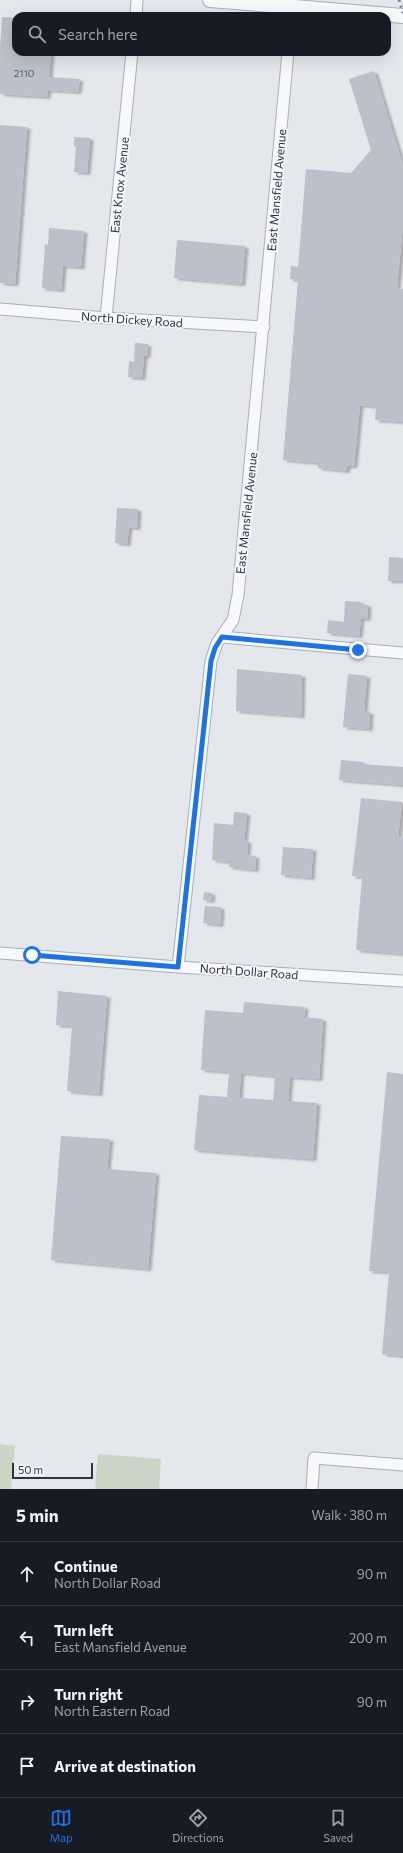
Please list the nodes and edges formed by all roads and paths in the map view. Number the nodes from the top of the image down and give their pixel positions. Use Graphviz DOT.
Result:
graph roads {
  1 [pos="137,0"];
  2 [pos="210,0"];
  3 [pos="291,7"];
  4 [pos="136,12"];
  5 [pos="353,12"];
  6 [pos="391,15"];
  7 [pos="403,16"];
  8 [pos="132,56"];
  9 [pos="288,56"];
  10 [pos="0,309"];
  11 [pos="106,318"];
  12 [pos="264,327"];
  13 [pos="222,637"];
  14 [pos="403,653"];
  15 [pos="0,953"];
  16 [pos="178,967"];
  17 [pos="403,981"];
  18 [pos="403,1465"];
  19 [pos="312,1489"];
  1 -- 4 [label="street"];
  2 -- 3 [label="street"];
  3 -- 5 [label="street"];
  6 -- 7 [label="street"];
  8 -- 11 [label="street, East Knox Avenue"];
  9 -- 12 [label="street, East Mansfield Avenue"];
  10 -- 11 [label="street, North Dickey Road"];
  11 -- 12 [label="street, North Dickey Road"];
  12 -- 13 [label="street, East Mansfield Avenue"];
  13 -- 14 [label="street"];
  13 -- 16 [label="street, East Mansfield Avenue"];
  15 -- 16 [label="street, North Dollar Road"];
  16 -- 17 [label="street, North Dollar Road"];
  18 -- 19 [label="street"];
}
